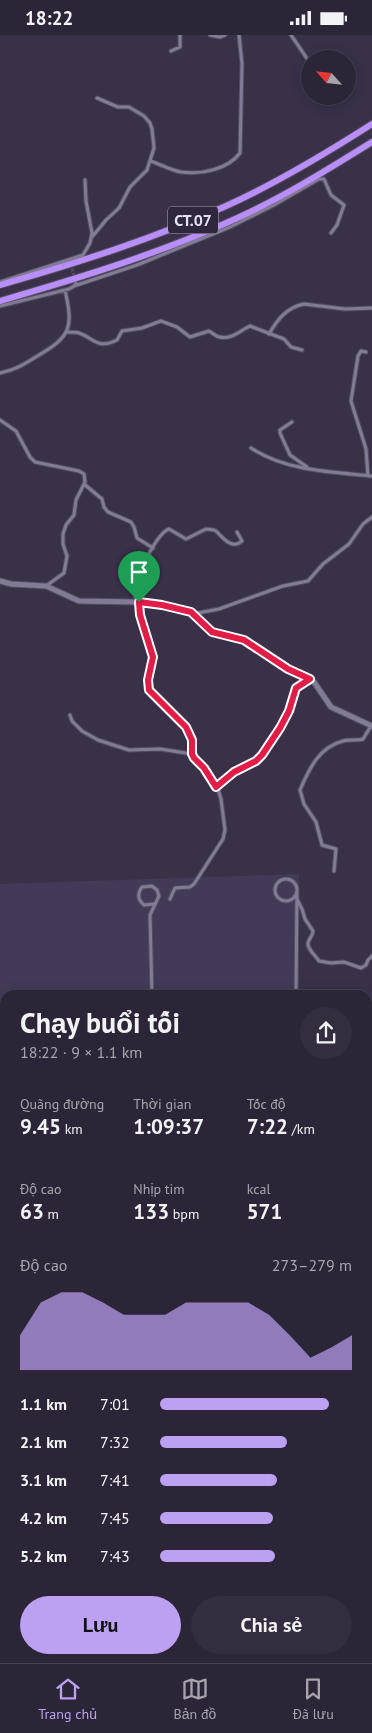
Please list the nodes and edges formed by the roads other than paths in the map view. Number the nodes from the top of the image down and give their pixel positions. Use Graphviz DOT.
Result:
graph roads {
  1 [pos="180,35"];
  2 [pos="210,35"];
  3 [pos="225,35"];
  4 [pos="239,35"];
  5 [pos="290,35"];
  6 [pos="301,50"];
  7 [pos="171,51"];
  8 [pos="97,99"];
  9 [pos="372,124"];
  10 [pos="372,142"];
  11 [pos="151,161"];
  12 [pos="85,180"];
  13 [pos="331,233"];
  14 [pos="92,237"];
  15 [pos="0,284"];
  16 [pos="65,290"];
  17 [pos="0,301"];
  18 [pos="0,306"];
  19 [pos="372,308"];
  20 [pos="67,332"];
  21 [pos="269,334"];
  22 [pos="302,350"];
  23 [pos="366,352"];
  24 [pos="0,373"];
  25 [pos="0,420"];
  26 [pos="292,422"];
  27 [pos="251,448"];
  28 [pos="310,468"];
  29 [pos="370,476"];
  30 [pos="84,484"];
  31 [pos="372,517"];
  32 [pos="236,533"];
  33 [pos="153,548"];
  34 [pos="0,581"];
  35 [pos="46,586"];
  36 [pos="137,602"];
  37 [pos="196,615"];
  38 [pos="310,679"];
  39 [pos="70,715"];
  40 [pos="372,725"];
  41 [pos="192,754"];
  42 [pos="216,787"];
  43 [pos="334,871"];
  44 [pos="297,888"];
  45 [pos="170,899"];
  46 [pos="297,899"];
  47 [pos="287,901"];
  48 [pos="144,905"];
  49 [pos="154,905"];
  50 [pos="296,905"];
  51 [pos="150,915"];
  52 [pos="372,956"];
  53 [pos="152,990"];
  54 [pos="296,990"];
  1 -- 7 [label="street"];
  2 -- 3 [label="street"];
  4 -- 11 [label="street"];
  5 -- 6 [label="street"];
  8 -- 11 [label="street"];
  9 -- 15 [label="highway, CT.07"];
  10 -- 17 [label="highway, CT.07"];
  11 -- 14 [label="street"];
  12 -- 14 [label="street"];
  13 -- 16 [label="street"];
  14 -- 15 [label="street"];
  16 -- 18 [label="street"];
  16 -- 20 [label="street"];
  19 -- 21 [label="street"];
  20 -- 21 [label="street"];
  20 -- 24 [label="street"];
  21 -- 22 [label="street"];
  23 -- 29 [label="street"];
  25 -- 30 [label="street"];
  26 -- 28 [label="street"];
  27 -- 28 [label="street"];
  28 -- 29 [label="street"];
  30 -- 33 [label="street"];
  30 -- 35 [label="street"];
  31 -- 37 [label="street"];
  32 -- 33 [label="street"];
  33 -- 36 [label="street"];
  34 -- 35 [label="street"];
  35 -- 36 [label="street"];
  36 -- 37 [label="street"];
  36 -- 41 [label="street"];
  37 -- 38 [label="street"];
  38 -- 40 [label="street"];
  38 -- 42 [label="street"];
  39 -- 41 [label="street"];
  40 -- 43 [label="street"];
  41 -- 42 [label="street"];
  42 -- 45 [label="street"];
  44 -- 46 [label="street"];
  44 -- 47 [label="street"];
  44 -- 47 [label="street"];
  46 -- 50 [label="street"];
  46 -- 52 [label="street"];
  47 -- 50 [label="street"];
  48 -- 49 [label="street"];
  48 -- 49 [label="street"];
  48 -- 51 [label="street"];
  49 -- 51 [label="street"];
  50 -- 54 [label="street"];
  51 -- 53 [label="street"];
}
